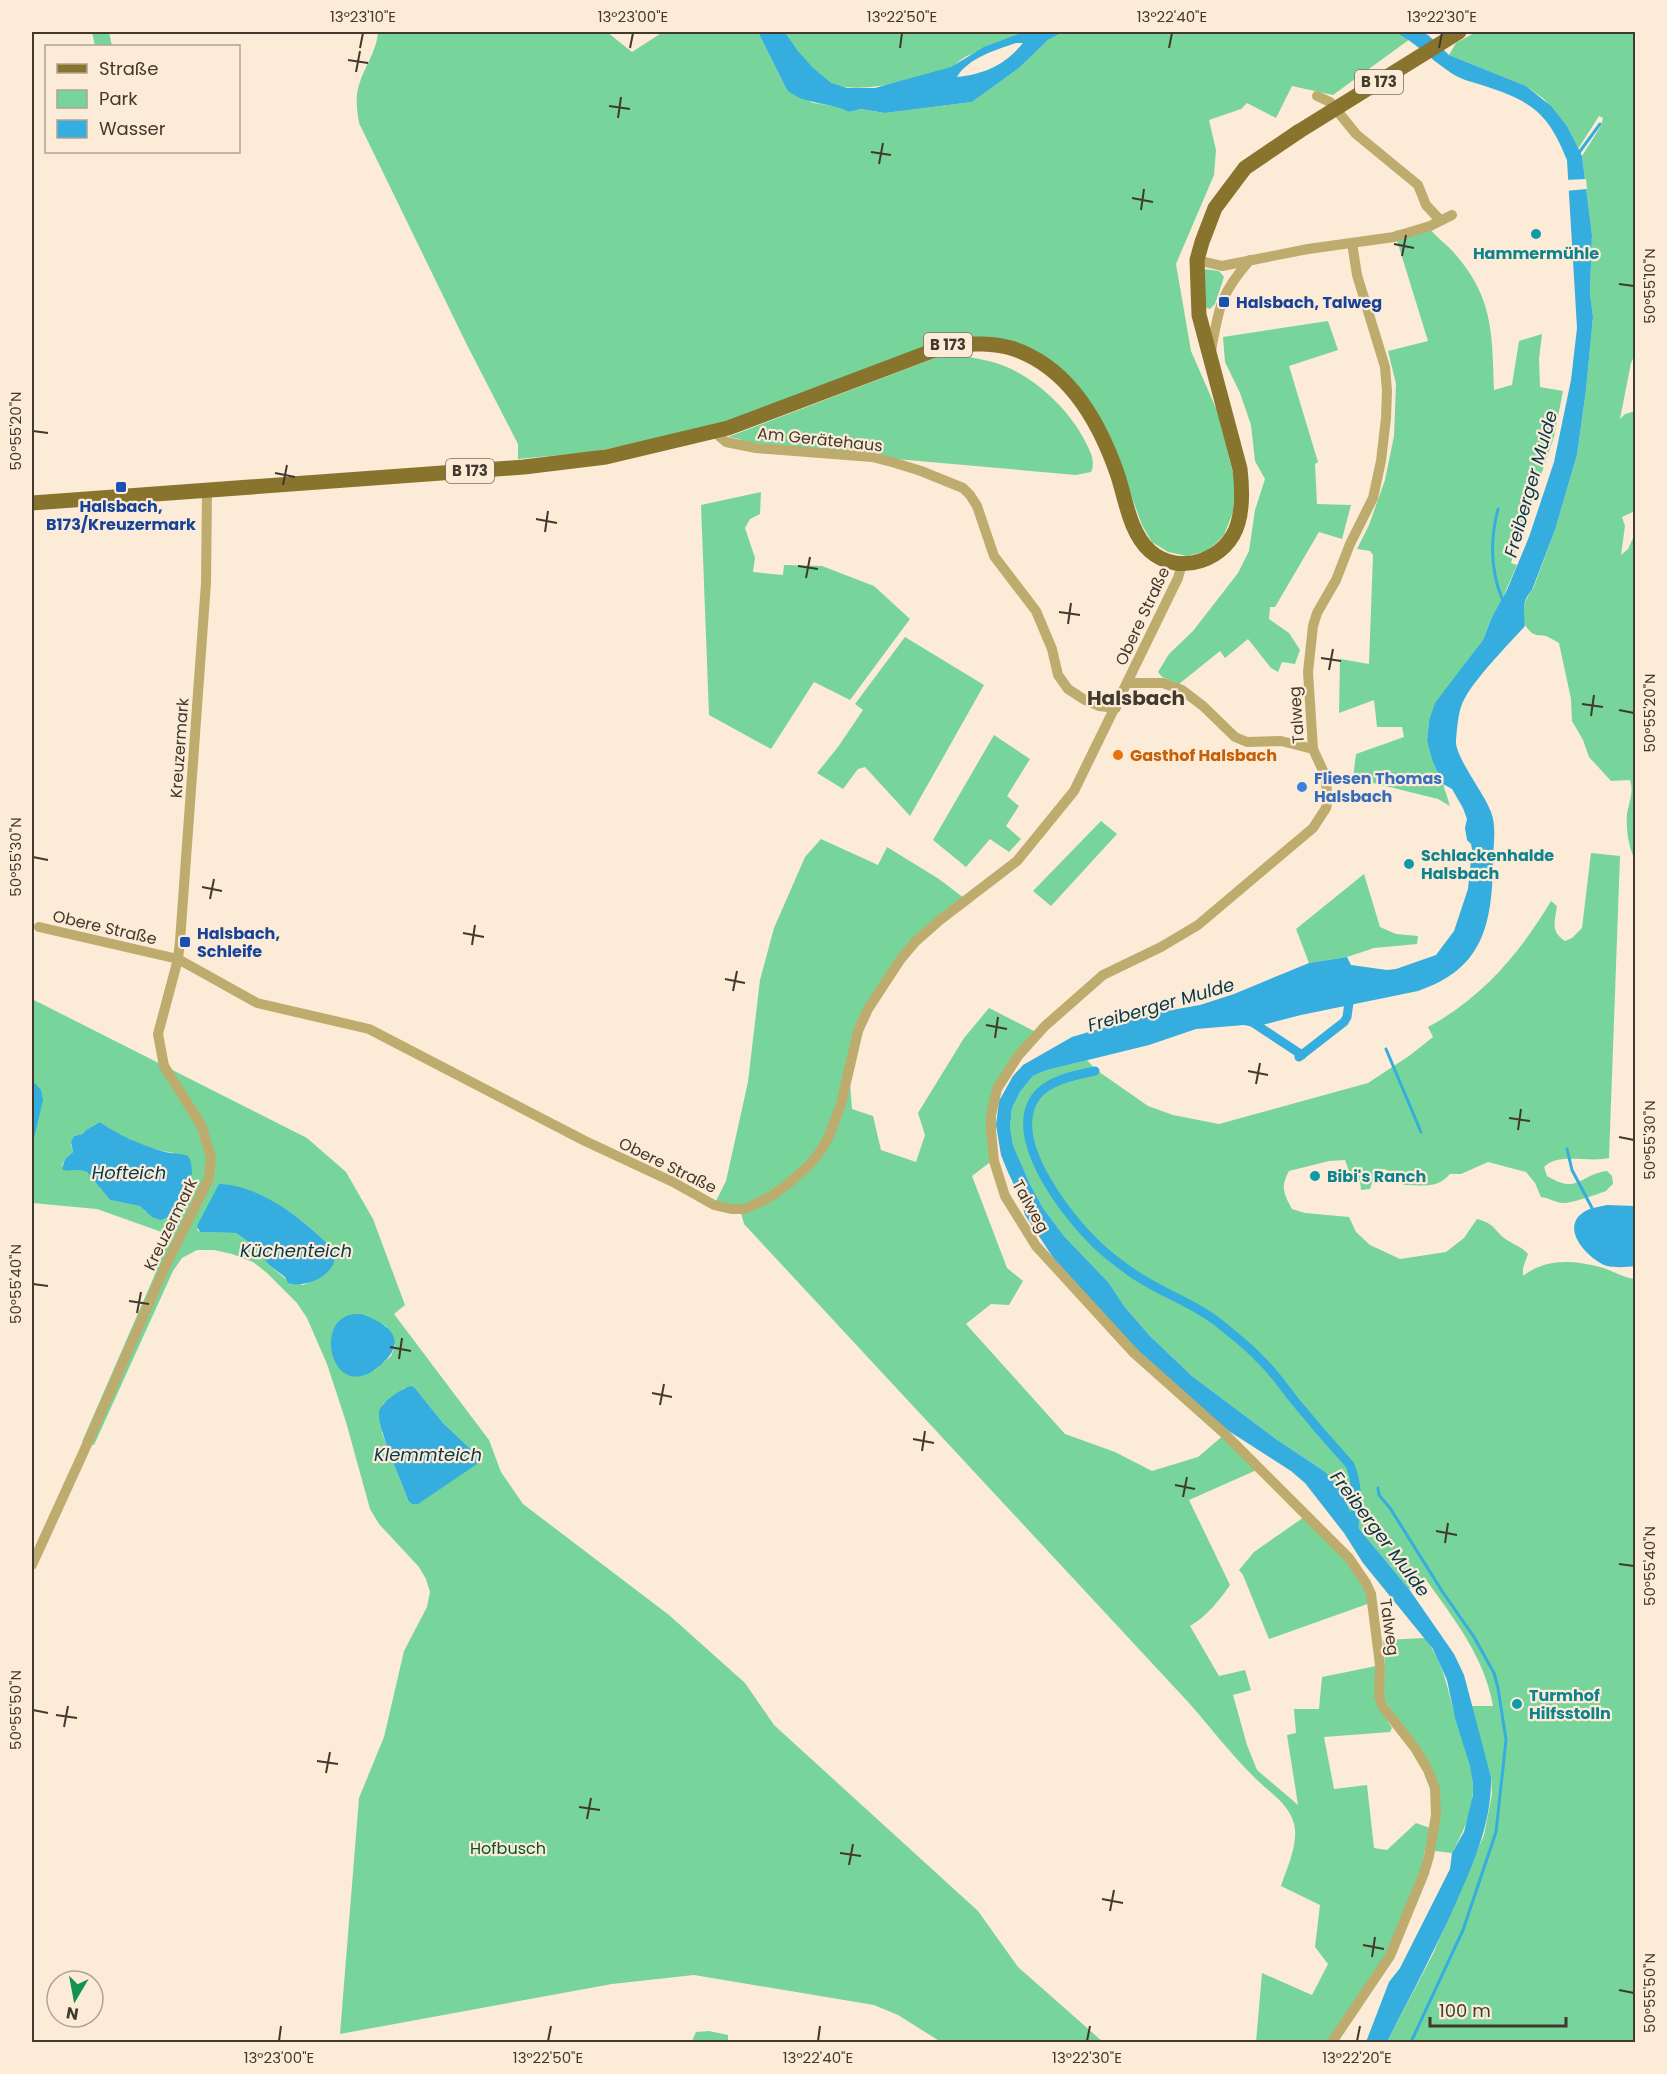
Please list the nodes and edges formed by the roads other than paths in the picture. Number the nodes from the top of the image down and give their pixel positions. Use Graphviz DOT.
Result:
graph roads {
  1 [pos="1459,32"];
  2 [pos="1317,96"];
  3 [pos="1452,215"];
  4 [pos="1440,220"];
  5 [pos="1352,243"];
  6 [pos="1197,260"];
  7 [pos="1250,260"];
  8 [pos="1210,356"];
  9 [pos="716,431"];
  10 [pos="207,491"];
  11 [pos="32,503"];
  12 [pos="1182,564"];
  13 [pos="1128,683"];
  14 [pos="1116,708"];
  15 [pos="1313,749"];
  16 [pos="39,927"];
  17 [pos="178,959"];
  18 [pos="32,1565"];
  19 [pos="1332,2043"];
  1 -- 6 [label="main road, B 173, bridge"];
  2 -- 4 [label="street"];
  3 -- 4 [label="street"];
  4 -- 5 [label="street"];
  5 -- 7 [label="street"];
  5 -- 15 [label="street, Talweg"];
  6 -- 7 [label="street"];
  6 -- 8 [label="main road, B 173"];
  7 -- 8 [label="street"];
  8 -- 12 [label="main road, B 173"];
  9 -- 10 [label="main road, B 173 / B 173"];
  9 -- 12 [label="main road, B 173 / B 173"];
  9 -- 14 [label="street, Am Gerätehaus"];
  10 -- 11 [label="main road, B 173 / B 173"];
  10 -- 17 [label="street, Kreuzermark"];
  12 -- 13 [label="street, Obere Straße"];
  13 -- 14 [label="street, Obere Straße"];
  13 -- 15 [label="street"];
  14 -- 17 [label="street, Obere Straße"];
  15 -- 19 [label="street, Talweg"];
  16 -- 17 [label="street, Obere Straße"];
  17 -- 18 [label="street, Kreuzermark"];
}
